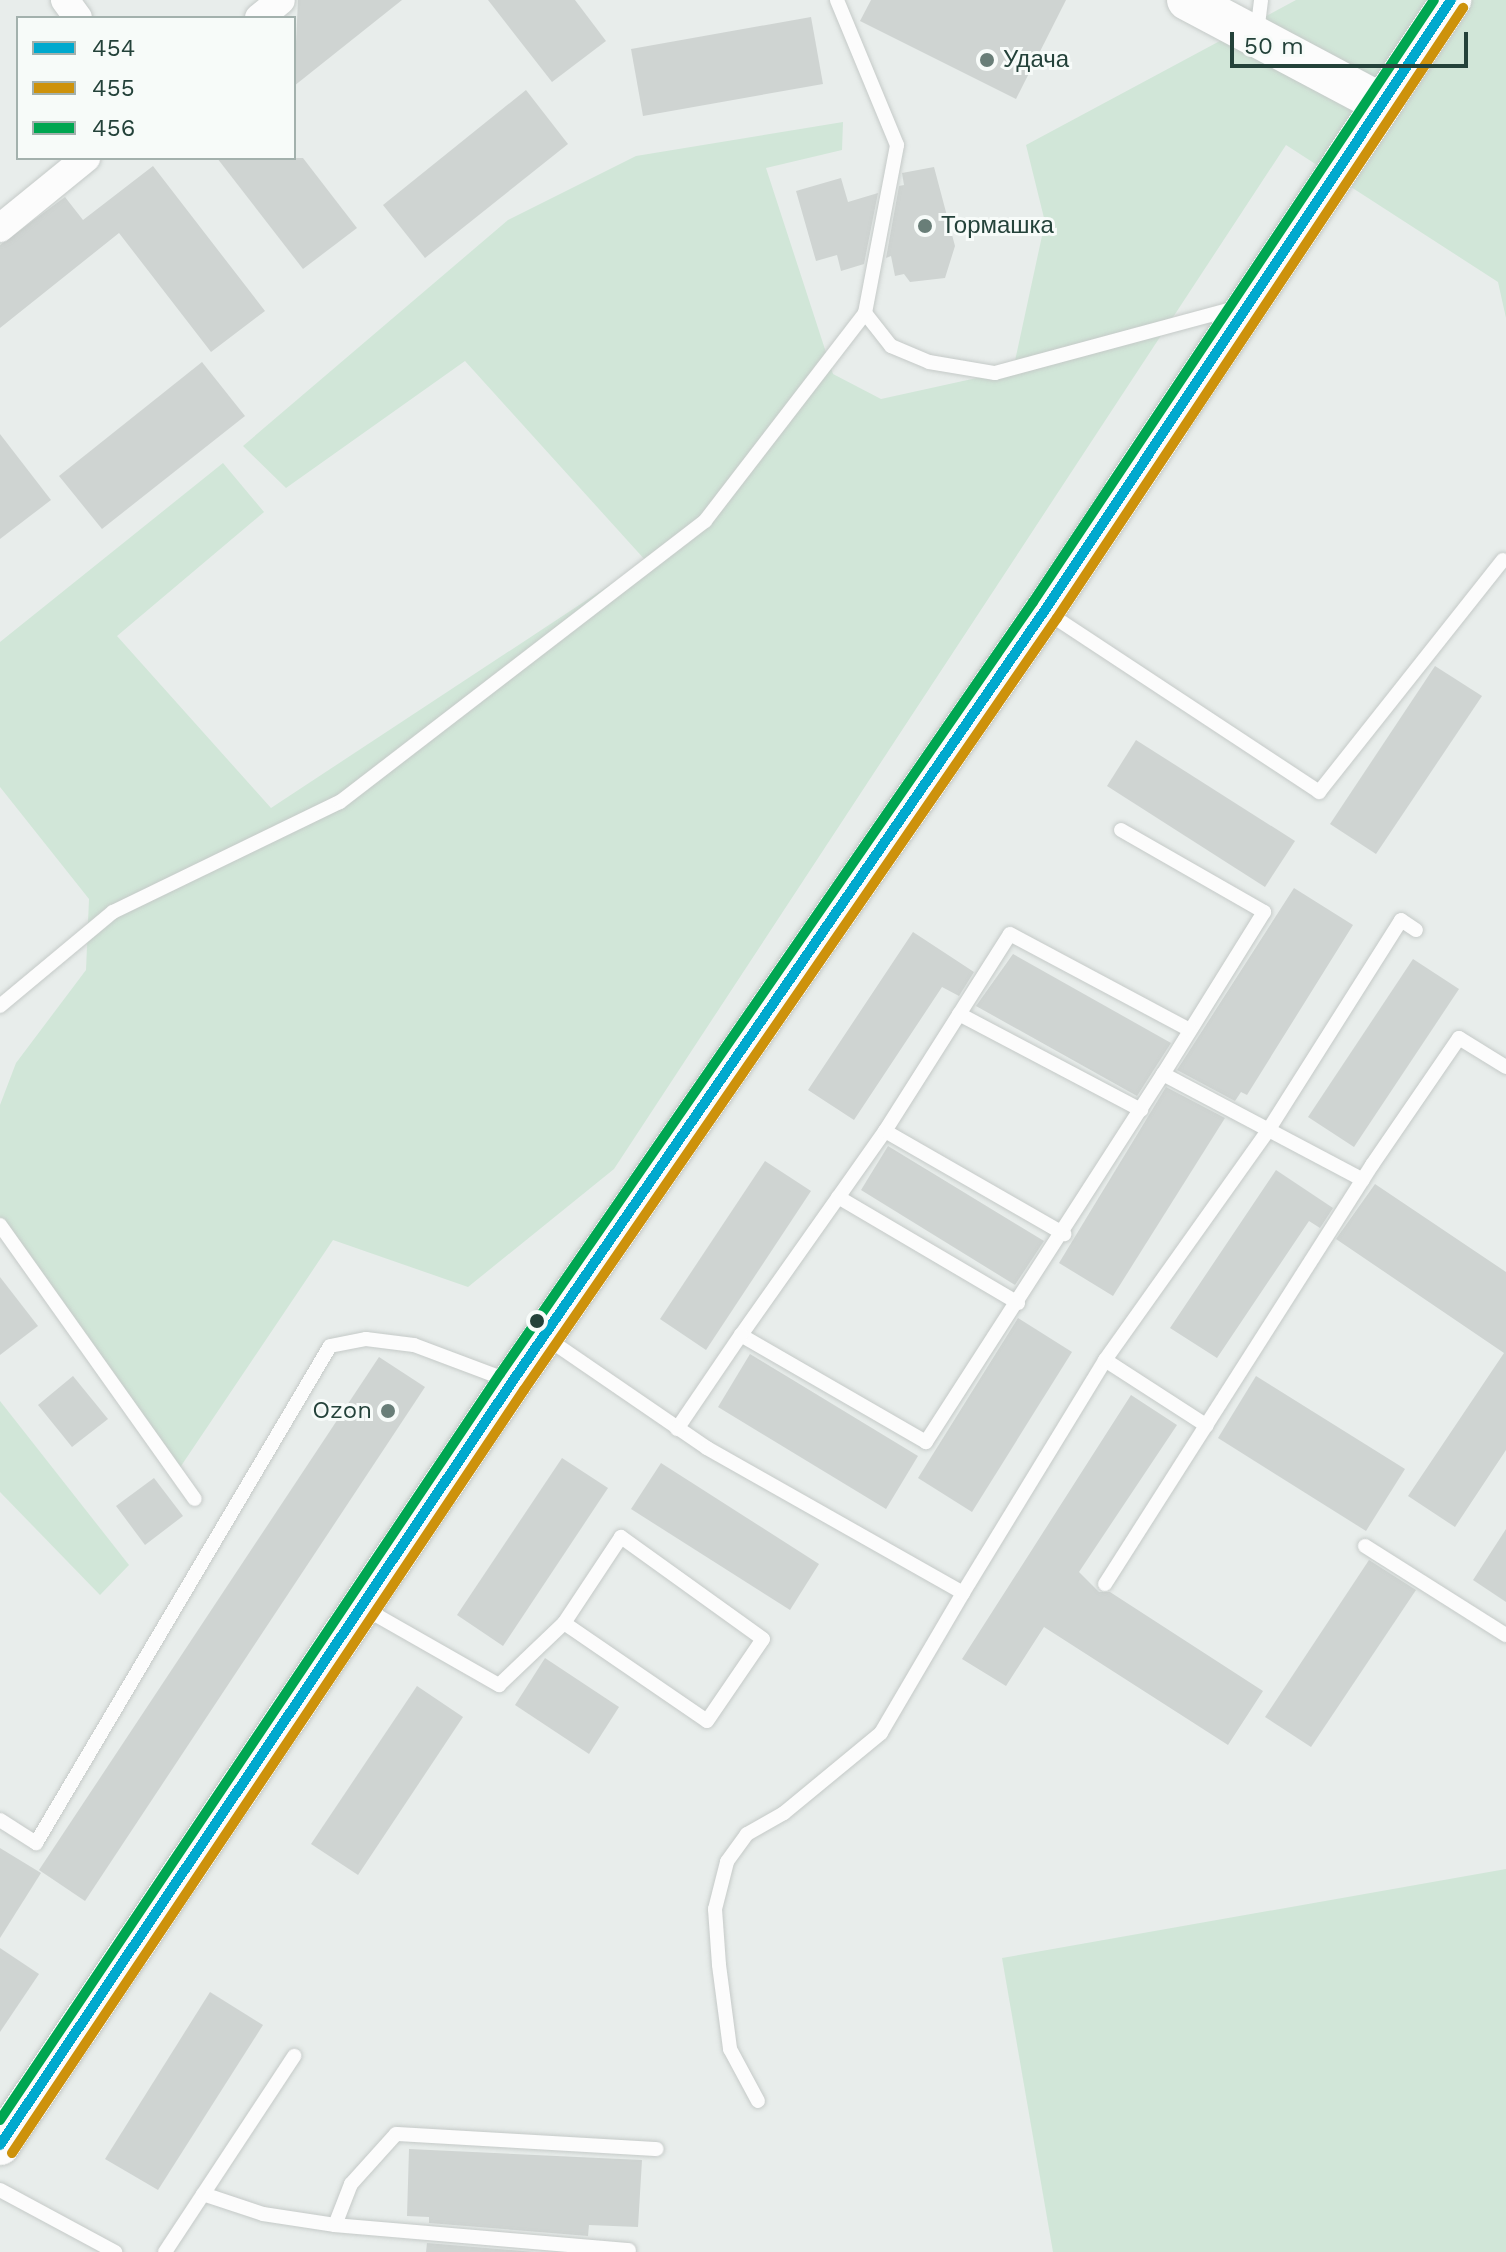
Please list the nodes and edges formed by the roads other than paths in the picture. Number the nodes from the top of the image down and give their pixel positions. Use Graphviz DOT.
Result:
graph roads {
  1 [pos="281,0"];
  2 [pos="837,0"];
  3 [pos="1187,0"];
  4 [pos="1451,0"];
  5 [pos="261,16"];
  6 [pos="1258,18"];
  7 [pos="1379,102"];
  8 [pos="84,160"];
  9 [pos="0,228"];
  10 [pos="1247,304"];
  11 [pos="865,313"];
  12 [pos="1503,560"];
  13 [pos="1045,610"];
  14 [pos="1121,830"];
  15 [pos="1416,930"];
  16 [pos="0,1006"];
  17 [pos="959,1014"];
  18 [pos="1190,1030"];
  19 [pos="1506,1067"];
  20 [pos="1163,1074"];
  21 [pos="1141,1110"];
  22 [pos="1269,1129"];
  23 [pos="885,1131"];
  24 [pos="1363,1180"];
  25 [pos="838,1197"];
  26 [pos="0,1225"];
  27 [pos="1064,1234"];
  28 [pos="1018,1303"];
  29 [pos="741,1335"];
  30 [pos="545,1337"];
  31 [pos="1105,1360"];
  32 [pos="512,1382"];
  33 [pos="1207,1426"];
  34 [pos="677,1429"];
  35 [pos="195,1499"];
  36 [pos="1365,1546"];
  37 [pos="1105,1584"];
  38 [pos="963,1593"];
  39 [pos="362,1607"];
  40 [pos="564,1623"];
  41 [pos="1506,1635"];
  42 [pos="0,1820"];
  43 [pos="294,2056"];
  44 [pos="758,2101"];
  45 [pos="0,2145"];
  46 [pos="657,2149"];
  47 [pos="0,2190"];
  48 [pos="203,2194"];
  49 [pos="335,2225"];
  50 [pos="629,2250"];
  51 [pos="115,2252"];
  52 [pos="165,2252"];
  1 -- 5 [label="street"];
  2 -- 11 [label="lane"];
  3 -- 6 [label="street"];
  4 -- 7 [label="street"];
  6 -- 7 [label="street"];
  7 -- 10 [label="street"];
  8 -- 9 [label="street"];
  10 -- 11 [label="lane"];
  10 -- 13 [label="street"];
  11 -- 16 [label="lane"];
  12 -- 13 [label="lane"];
  13 -- 30 [label="street"];
  14 -- 18 [label="lane"];
  15 -- 22 [label="lane"];
  17 -- 18 [label="lane"];
  17 -- 21 [label="lane"];
  17 -- 23 [label="lane"];
  18 -- 20 [label="lane"];
  19 -- 24 [label="lane"];
  20 -- 21 [label="lane"];
  20 -- 22 [label="lane"];
  21 -- 27 [label="lane"];
  22 -- 24 [label="lane"];
  22 -- 31 [label="lane"];
  23 -- 25 [label="lane"];
  23 -- 27 [label="lane"];
  24 -- 33 [label="lane"];
  25 -- 28 [label="lane"];
  25 -- 29 [label="lane"];
  26 -- 35 [label="lane"];
  27 -- 28 [label="lane"];
  28 -- 29 [label="lane"];
  29 -- 34 [label="lane"];
  30 -- 32 [label="street"];
  30 -- 34 [label="lane"];
  31 -- 33 [label="lane"];
  31 -- 38 [label="lane"];
  32 -- 39 [label="street"];
  32 -- 42 [label="lane"];
  33 -- 37 [label="lane"];
  34 -- 38 [label="lane"];
  36 -- 41 [label="lane"];
  38 -- 44 [label="lane"];
  39 -- 40 [label="lane"];
  39 -- 45 [label="street"];
  40 -- 40 [label="lane"];
  43 -- 48 [label="lane"];
  46 -- 49 [label="lane"];
  47 -- 51 [label="lane"];
  48 -- 49 [label="lane"];
  48 -- 52 [label="lane"];
  49 -- 50 [label="lane"];
}
